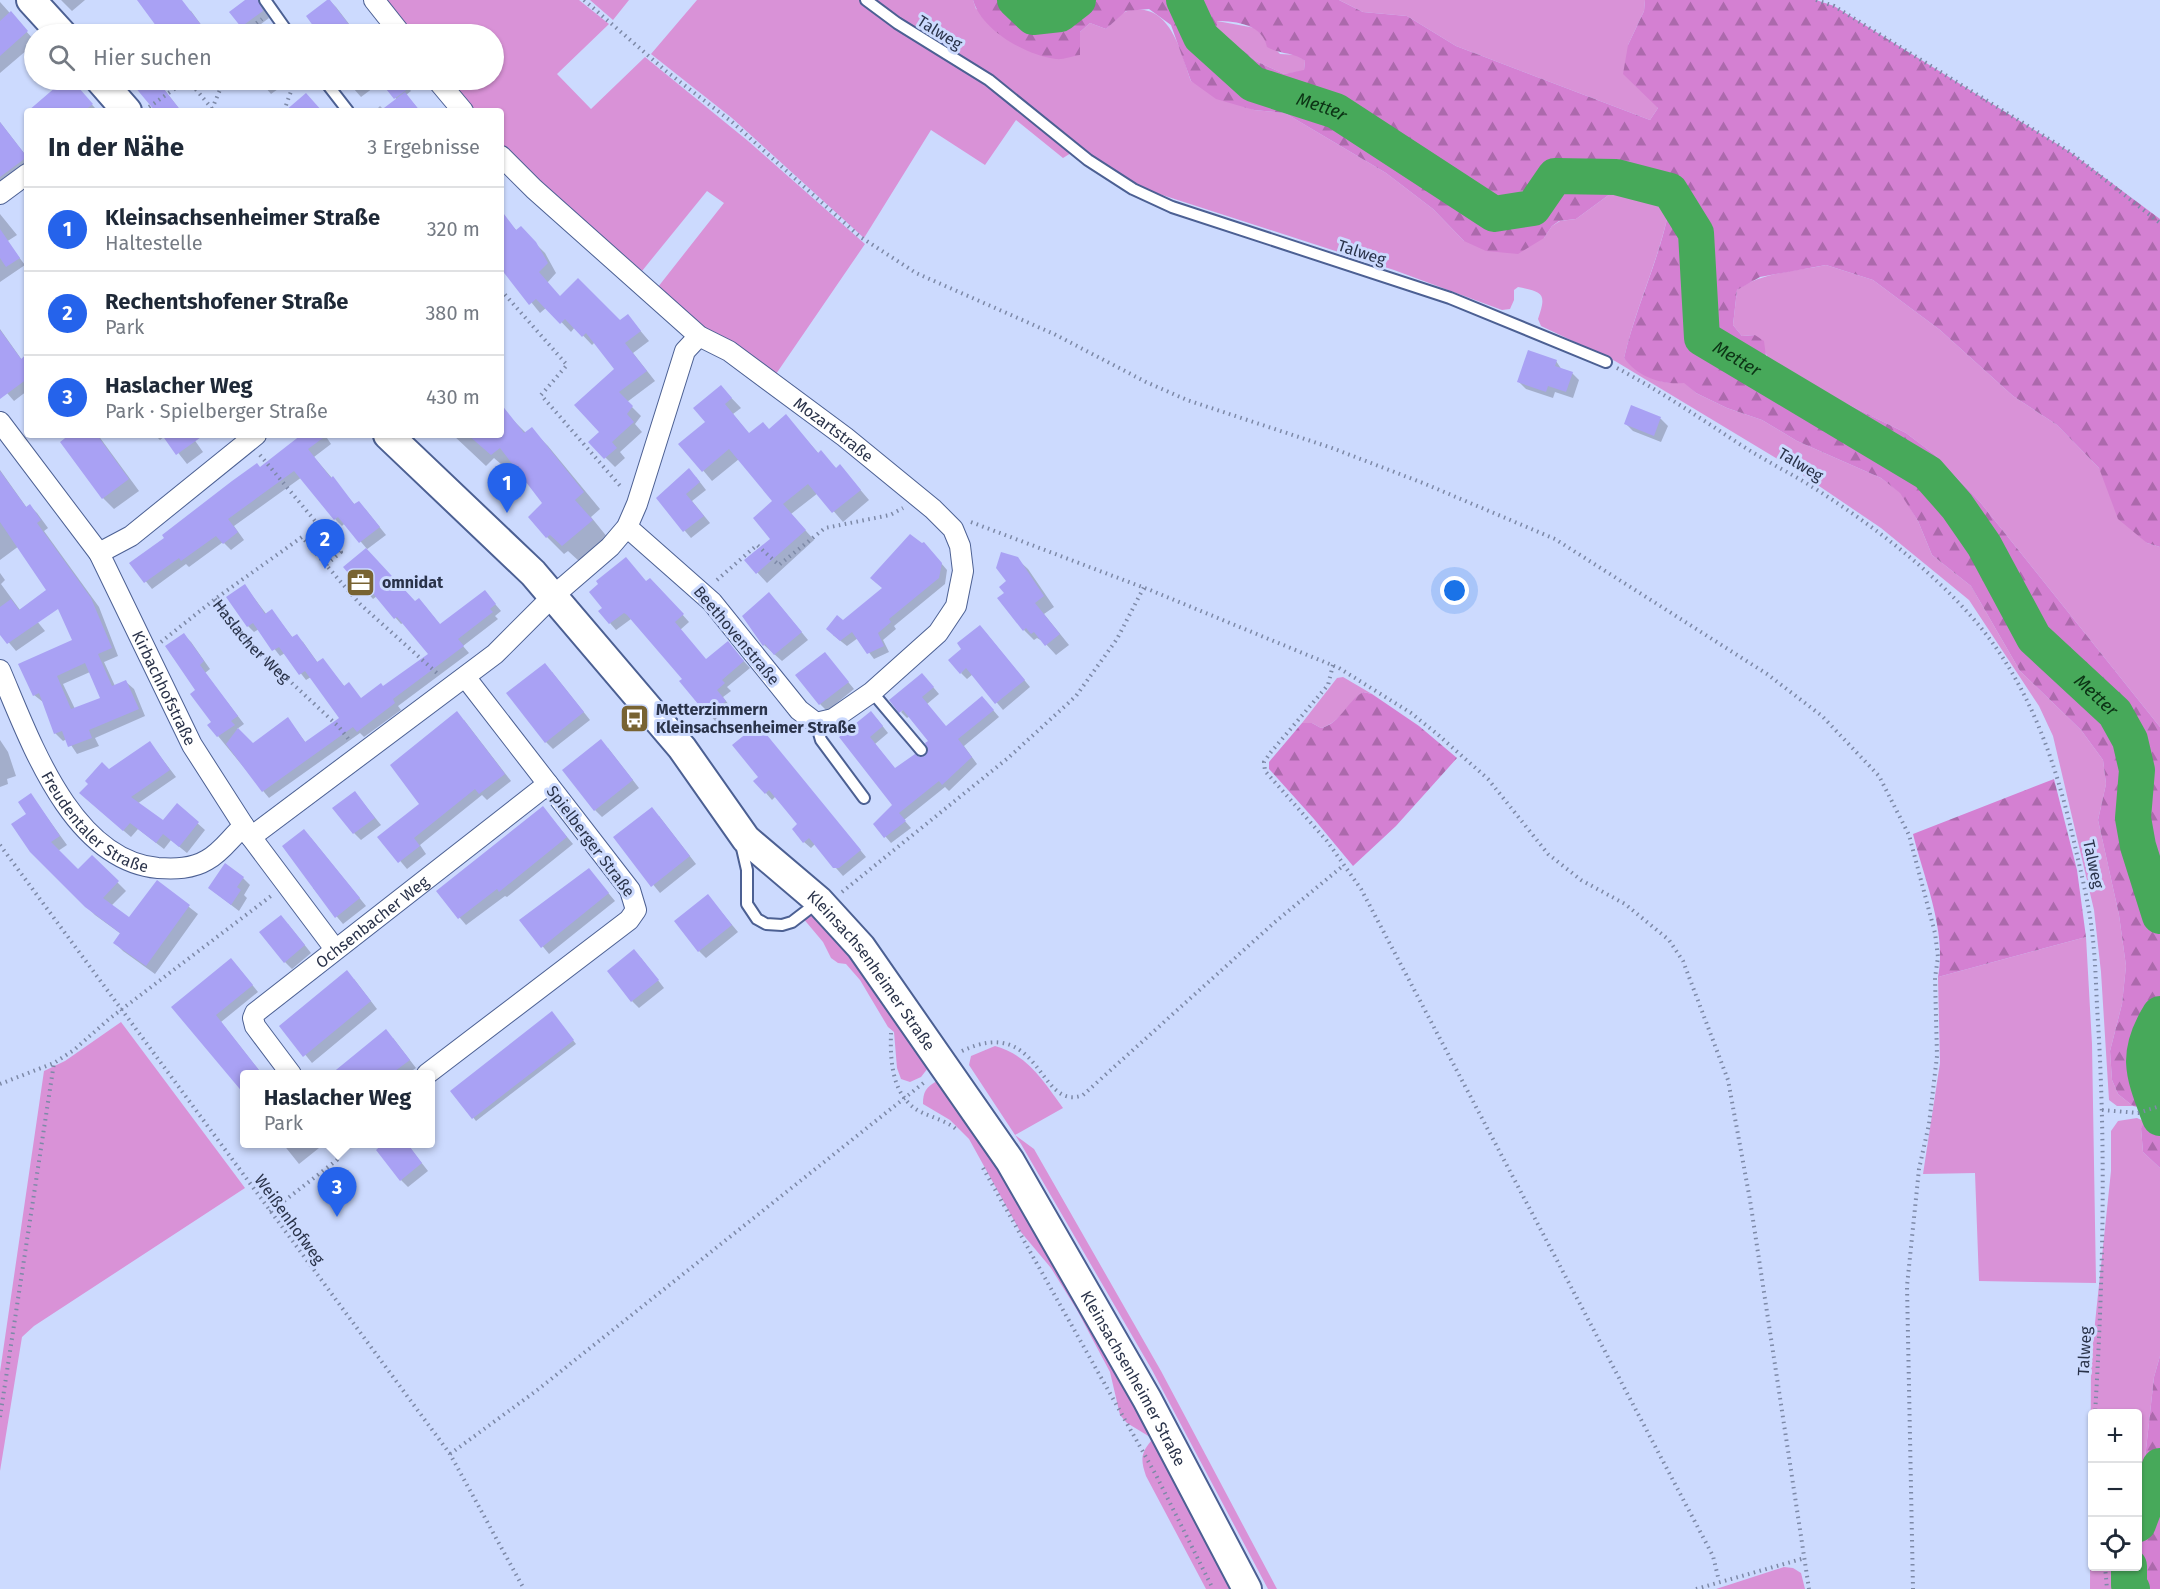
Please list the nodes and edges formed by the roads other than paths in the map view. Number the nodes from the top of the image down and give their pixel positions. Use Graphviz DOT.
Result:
graph roads {
  1 [pos="31,0"];
  2 [pos="265,0"];
  3 [pos="374,0"];
  4 [pos="866,0"];
  5 [pos="53,24"];
  6 [pos="282,24"];
  7 [pos="393,24"];
  8 [pos="109,90"];
  9 [pos="332,90"];
  10 [pos="445,90"];
  11 [pos="126,108"];
  12 [pos="346,108"];
  13 [pos="460,108"];
  14 [pos="504,165"];
  15 [pos="24,176"];
  16 [pos="0,194"];
  17 [pos="699,336"];
  18 [pos="1606,362"];
  19 [pos="0,422"];
  20 [pos="253,438"];
  21 [pos="391,438"];
  22 [pos="627,527"];
  23 [pos="99,553"];
  24 [pos="552,597"];
  25 [pos="0,670"];
  26 [pos="459,683"];
  27 [pos="872,692"];
  28 [pos="816,723"];
  29 [pos="921,750"];
  30 [pos="548,784"];
  31 [pos="864,798"];
  32 [pos="737,826"];
  33 [pos="248,831"];
  34 [pos="828,898"];
  35 [pos="335,949"];
  36 [pos="288,1070"];
  37 [pos="432,1070"];
  38 [pos="1247,1589"];
  1 -- 5 [label="main road"];
  2 -- 6 [label="lane"];
  3 -- 7 [label="street"];
  4 -- 18 [label="lane, Talweg"];
  8 -- 11 [label="main road"];
  9 -- 12 [label="lane"];
  10 -- 13 [label="street"];
  14 -- 17 [label="street, Mozartstraße"];
  15 -- 16 [label="street"];
  17 -- 22 [label="street"];
  17 -- 27 [label="street, Mozartstraße"];
  19 -- 23 [label="street, Kirbachhofstraße"];
  20 -- 23 [label="street"];
  21 -- 24 [label="main road, Kleinsachsenheimer Straße"];
  22 -- 24 [label="street"];
  22 -- 28 [label="street, Beethovenstraße"];
  23 -- 33 [label="street, Kirbachhofstraße"];
  24 -- 26 [label="street"];
  24 -- 32 [label="main road, Kleinsachsenheimer Straße"];
  25 -- 33 [label="street, Freudentaler Straße"];
  26 -- 30 [label="street, Spielberger Straße"];
  26 -- 33 [label="street"];
  27 -- 28 [label="street, Mozartstraße"];
  27 -- 29 [label="lane"];
  28 -- 31 [label="lane"];
  30 -- 35 [label="street, Ochsenbacher Weg"];
  30 -- 37 [label="street, Spielberger Straße"];
  32 -- 34 [label="main road, Kleinsachsenheimer Straße"];
  32 -- 34 [label="lane"];
  33 -- 35 [label="street, Kirbachhofstraße"];
  34 -- 38 [label="main road, Kleinsachsenheimer Straße"];
  35 -- 36 [label="street, Ochsenbacher Weg"];
}
